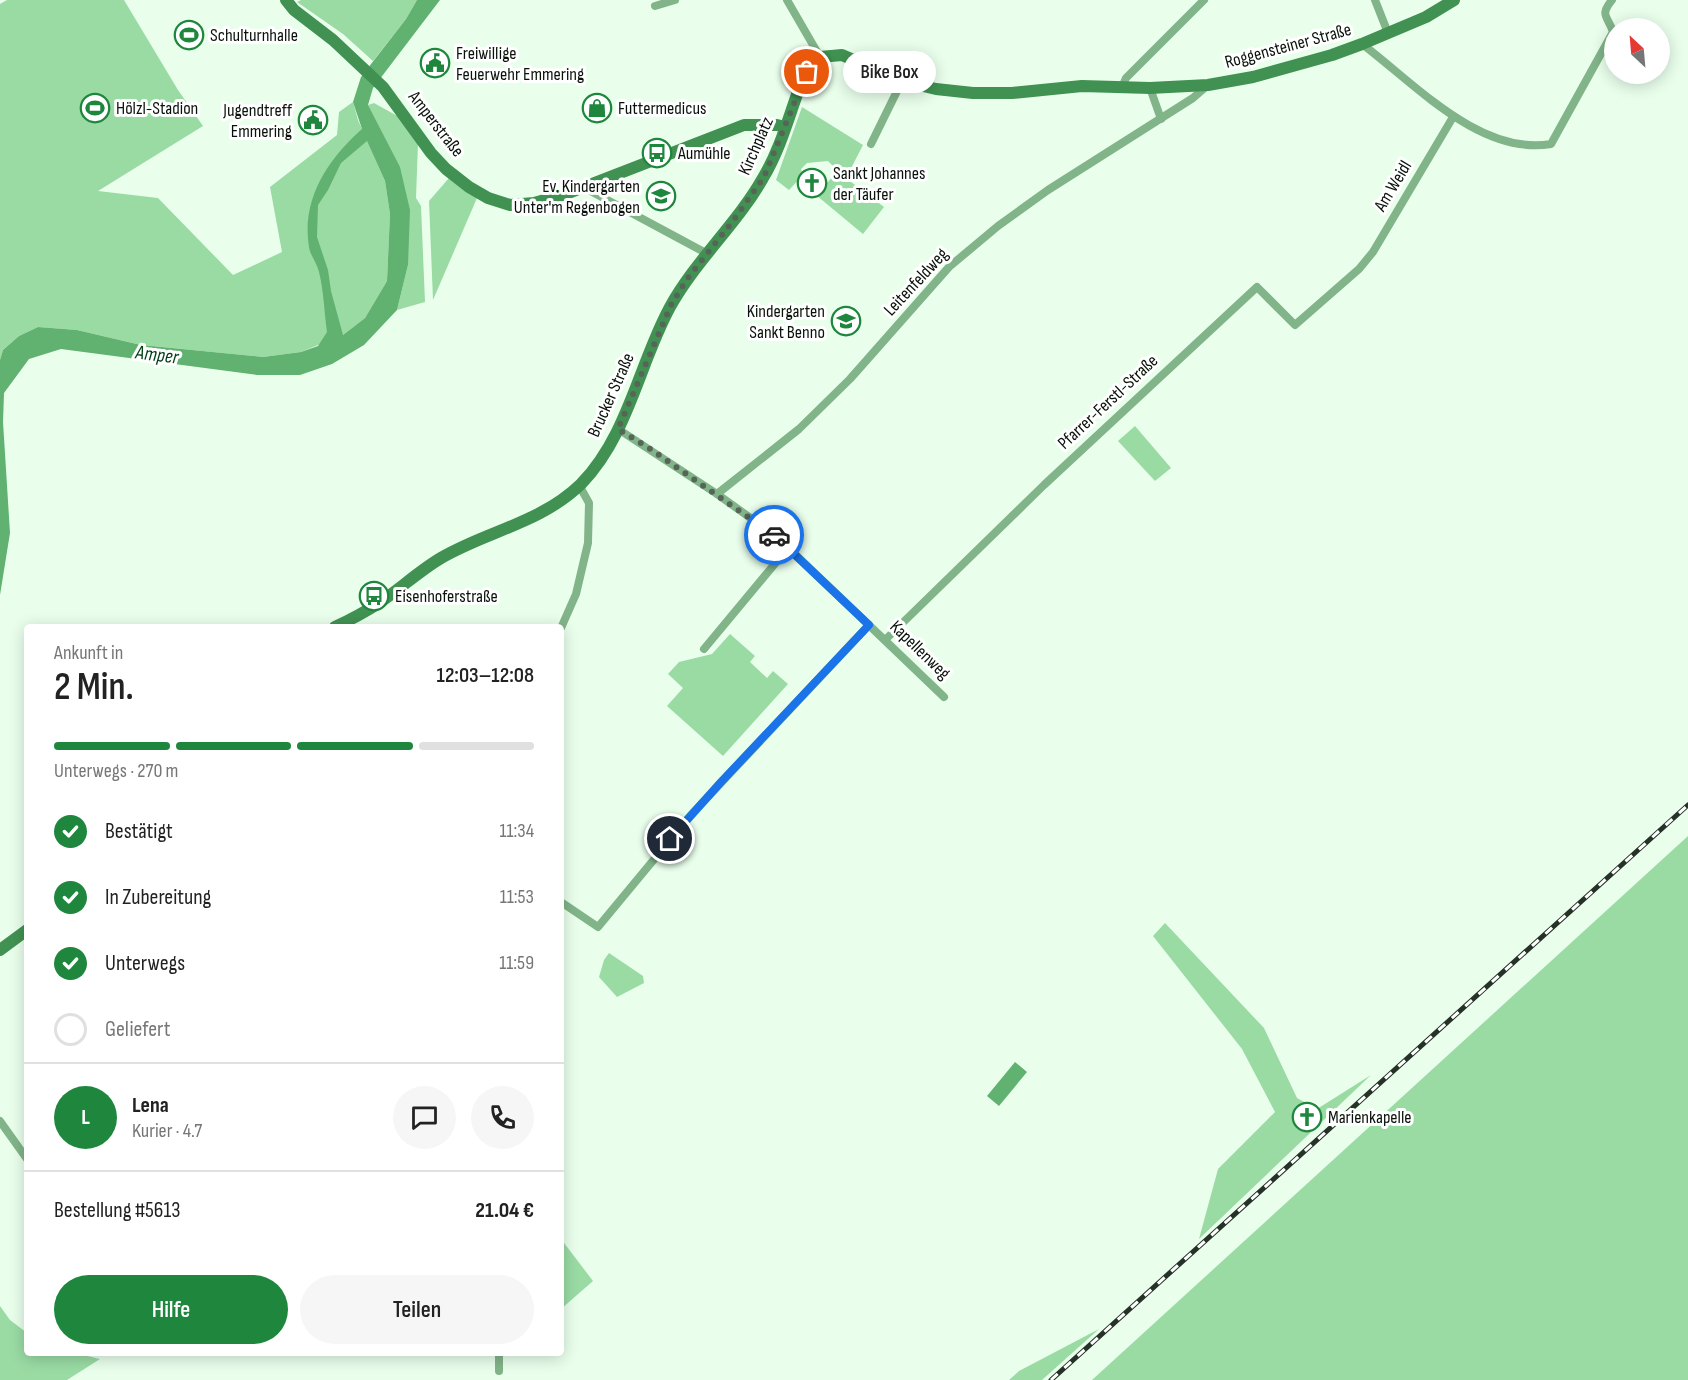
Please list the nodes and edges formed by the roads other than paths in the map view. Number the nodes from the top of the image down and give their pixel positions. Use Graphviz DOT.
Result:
graph roads {
  1 [pos="286,0"];
  2 [pos="675,0"];
  3 [pos="787,0"];
  4 [pos="1204,0"];
  5 [pos="1375,0"];
  6 [pos="1454,0"];
  7 [pos="1612,0"];
  8 [pos="655,6"];
  9 [pos="1388,33"];
  10 [pos="1362,44"];
  11 [pos="820,57"];
  12 [pos="902,81"];
  13 [pos="1208,85"];
  14 [pos="1122,87"];
  15 [pos="1150,88"];
  16 [pos="1453,117"];
  17 [pos="1161,119"];
  18 [pos="785,127"];
  19 [pos="871,144"];
  20 [pos="585,188"];
  21 [pos="748,202"];
  22 [pos="706,253"];
  23 [pos="1359,269"];
  24 [pos="618,429"];
  25 [pos="579,485"];
  26 [pos="717,494"];
  27 [pos="788,548"];
  28 [pos="341,624"];
  29 [pos="563,624"];
  30 [pos="869,625"];
  31 [pos="885,640"];
  32 [pos="704,649"];
  33 [pos="944,697"];
  34 [pos="564,904"];
  35 [pos="24,932"];
  36 [pos="0,950"];
  37 [pos="0,1121"];
  38 [pos="24,1155"];
  39 [pos="499,1356"];
  40 [pos="500,1371"];
  1 -- 20 [label="street, Amperstraße"];
  2 -- 8 [label="street"];
  3 -- 11 [label="street"];
  4 -- 14 [label="street"];
  5 -- 9 [label="street"];
  6 -- 9 [label="street, Roggensteiner Straße"];
  7 -- 16 [label="street"];
  9 -- 10 [label="street, Roggensteiner Straße"];
  10 -- 13 [label="street, Roggensteiner Straße"];
  10 -- 16 [label="street"];
  11 -- 12 [label="street, Roggensteiner Straße"];
  11 -- 18 [label="street, Kirchplatz"];
  12 -- 14 [label="street, Roggensteiner Straße"];
  12 -- 19 [label="street"];
  13 -- 15 [label="street, Roggensteiner Straße"];
  13 -- 17 [label="street, Leitenfeldweg"];
  14 -- 15 [label="street, Roggensteiner Straße"];
  15 -- 17 [label="street"];
  16 -- 23 [label="street, Am Weidl"];
  17 -- 26 [label="street, Leitenfeldweg"];
  18 -- 20 [label="street, Amperstraße"];
  18 -- 21 [label="street, Kirchplatz"];
  20 -- 22 [label="street"];
  21 -- 22 [label="street, Brucker Straße"];
  22 -- 24 [label="street, Brucker Straße"];
  23 -- 31 [label="street, Pfarrer-Ferstl-Straße"];
  24 -- 25 [label="street, Brucker Straße"];
  24 -- 26 [label="street, Kapellenweg"];
  25 -- 28 [label="street, Brucker Straße"];
  25 -- 29 [label="street"];
  26 -- 27 [label="street, Kapellenweg"];
  27 -- 30 [label="street, Kapellenweg"];
  27 -- 32 [label="street"];
  30 -- 31 [label="street, Kapellenweg"];
  30 -- 34 [label="street"];
  31 -- 33 [label="street, Kapellenweg"];
  35 -- 36 [label="street"];
  37 -- 38 [label="street"];
  39 -- 40 [label="street"];
}
